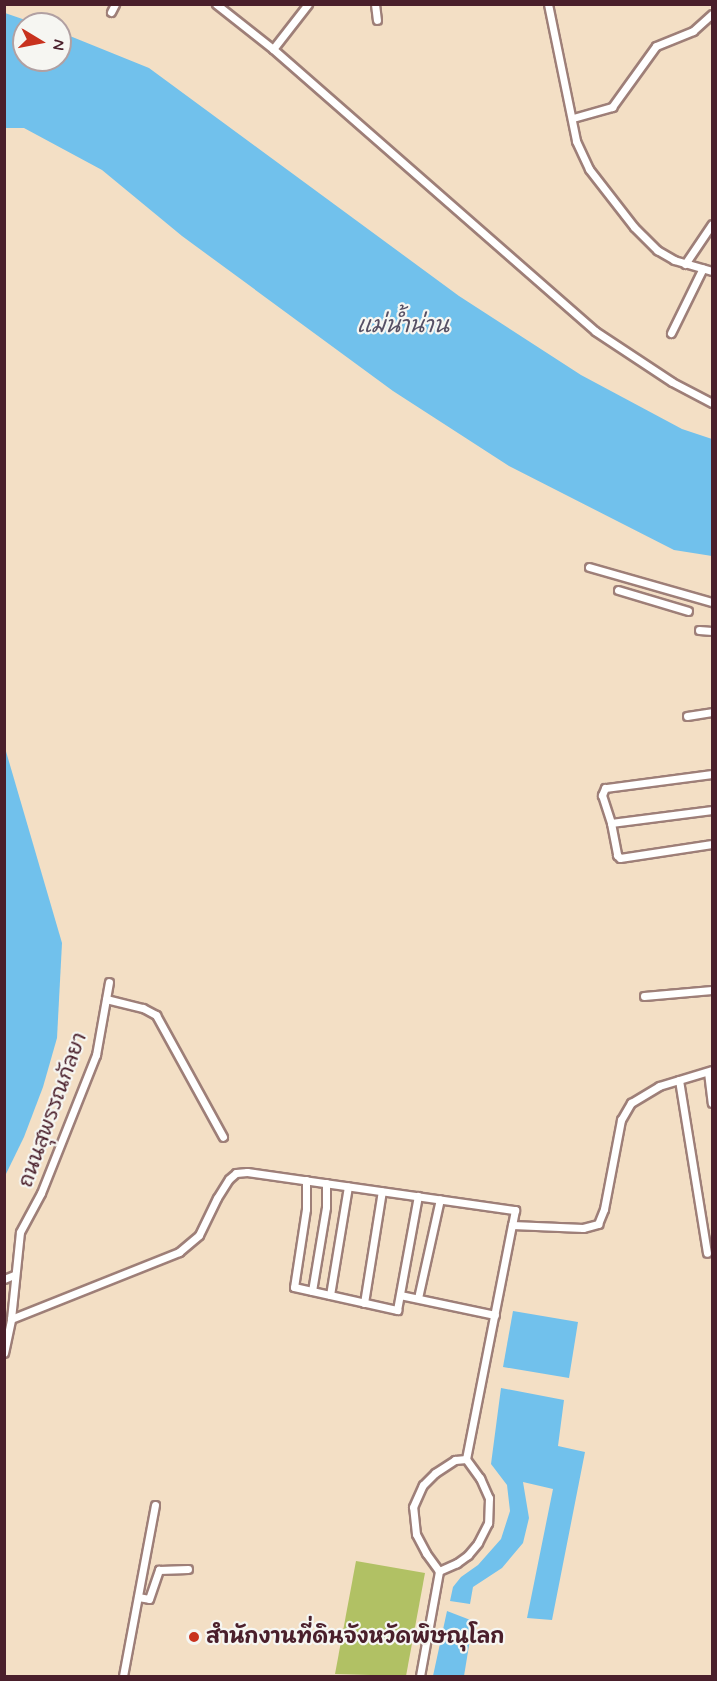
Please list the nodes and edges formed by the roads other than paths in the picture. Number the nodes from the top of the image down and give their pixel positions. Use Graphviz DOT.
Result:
graph roads {
  1 [pos="115,4"];
  2 [pos="216,4"];
  3 [pos="308,4"];
  4 [pos="375,4"];
  5 [pos="548,5"];
  6 [pos="111,12"];
  7 [pos="712,14"];
  8 [pos="377,20"];
  9 [pos="708,23"];
  10 [pos="273,49"];
  11 [pos="573,118"];
  12 [pos="712,224"];
  13 [pos="685,264"];
  14 [pos="703,268"];
  15 [pos="712,271"];
  16 [pos="671,333"];
  17 [pos="712,403"];
  18 [pos="589,567"];
  19 [pos="618,591"];
  20 [pos="672,592"];
  21 [pos="712,602"];
  22 [pos="669,605"];
  23 [pos="688,611"];
  24 [pos="699,630"];
  25 [pos="712,631"];
  26 [pos="712,712"];
  27 [pos="687,716"];
  28 [pos="712,774"];
  29 [pos="712,810"];
  30 [pos="611,823"];
  31 [pos="712,844"];
  32 [pos="109,982"];
  33 [pos="712,990"];
  34 [pos="644,996"];
  35 [pos="106,999"];
  36 [pos="710,1071"];
  37 [pos="679,1080"];
  38 [pos="712,1103"];
  39 [pos="223,1137"];
  40 [pos="306,1180"];
  41 [pos="326,1183"];
  42 [pos="348,1186"];
  43 [pos="382,1191"];
  44 [pos="418,1196"];
  45 [pos="440,1199"];
  46 [pos="512,1225"];
  47 [pos="707,1253"];
  48 [pos="14,1275"];
  49 [pos="4,1279"];
  50 [pos="312,1291"];
  51 [pos="330,1295"];
  52 [pos="400,1295"];
  53 [pos="418,1299"];
  54 [pos="364,1303"];
  55 [pos="495,1315"];
  56 [pos="11,1319"];
  57 [pos="4,1353"];
  58 [pos="465,1459"];
  59 [pos="155,1505"];
  60 [pos="188,1569"];
  61 [pos="439,1571"];
  62 [pos="138,1598"];
  63 [pos="123,1677"];
  64 [pos="420,1677"];
  1 -- 6 [label="street"];
  2 -- 10 [label="street"];
  3 -- 10 [label="street"];
  4 -- 8 [label="street"];
  5 -- 11 [label="street"];
  7 -- 9 [label="street"];
  9 -- 11 [label="street"];
  10 -- 17 [label="street"];
  11 -- 13 [label="street"];
  12 -- 13 [label="street"];
  13 -- 14 [label="street"];
  14 -- 15 [label="street"];
  14 -- 16 [label="street"];
  18 -- 20 [label="street"];
  19 -- 22 [label="street"];
  20 -- 21 [label="street"];
  20 -- 22 [label="street"];
  22 -- 23 [label="street"];
  24 -- 25 [label="street"];
  26 -- 27 [label="street"];
  28 -- 30 [label="street"];
  29 -- 30 [label="street"];
  30 -- 31 [label="street"];
  32 -- 35 [label="street, ถนนสุพรรณกัลยา"];
  33 -- 34 [label="street"];
  35 -- 39 [label="street"];
  35 -- 48 [label="street, ถนนสุพรรณกัลยา"];
  36 -- 37 [label="street"];
  36 -- 38 [label="street"];
  37 -- 46 [label="street"];
  37 -- 47 [label="street"];
  40 -- 41 [label="street"];
  40 -- 50 [label="street"];
  40 -- 56 [label="street"];
  41 -- 42 [label="street"];
  41 -- 50 [label="street"];
  42 -- 43 [label="street"];
  42 -- 51 [label="street"];
  43 -- 44 [label="street"];
  43 -- 54 [label="street"];
  44 -- 45 [label="street"];
  44 -- 52 [label="street"];
  45 -- 46 [label="street"];
  45 -- 53 [label="street"];
  46 -- 55 [label="street"];
  48 -- 49 [label="street"];
  48 -- 56 [label="street, ถนนสุพรรณกัลยา"];
  50 -- 51 [label="street"];
  51 -- 54 [label="street"];
  52 -- 53 [label="street"];
  52 -- 54 [label="street"];
  53 -- 55 [label="street"];
  55 -- 58 [label="street"];
  56 -- 57 [label="street, ถนนสุพรรณกัลยา"];
  58 -- 61 [label="street"];
  58 -- 61 [label="street"];
  59 -- 62 [label="street"];
  60 -- 62 [label="street"];
  61 -- 64 [label="street"];
  62 -- 63 [label="street"];
}
